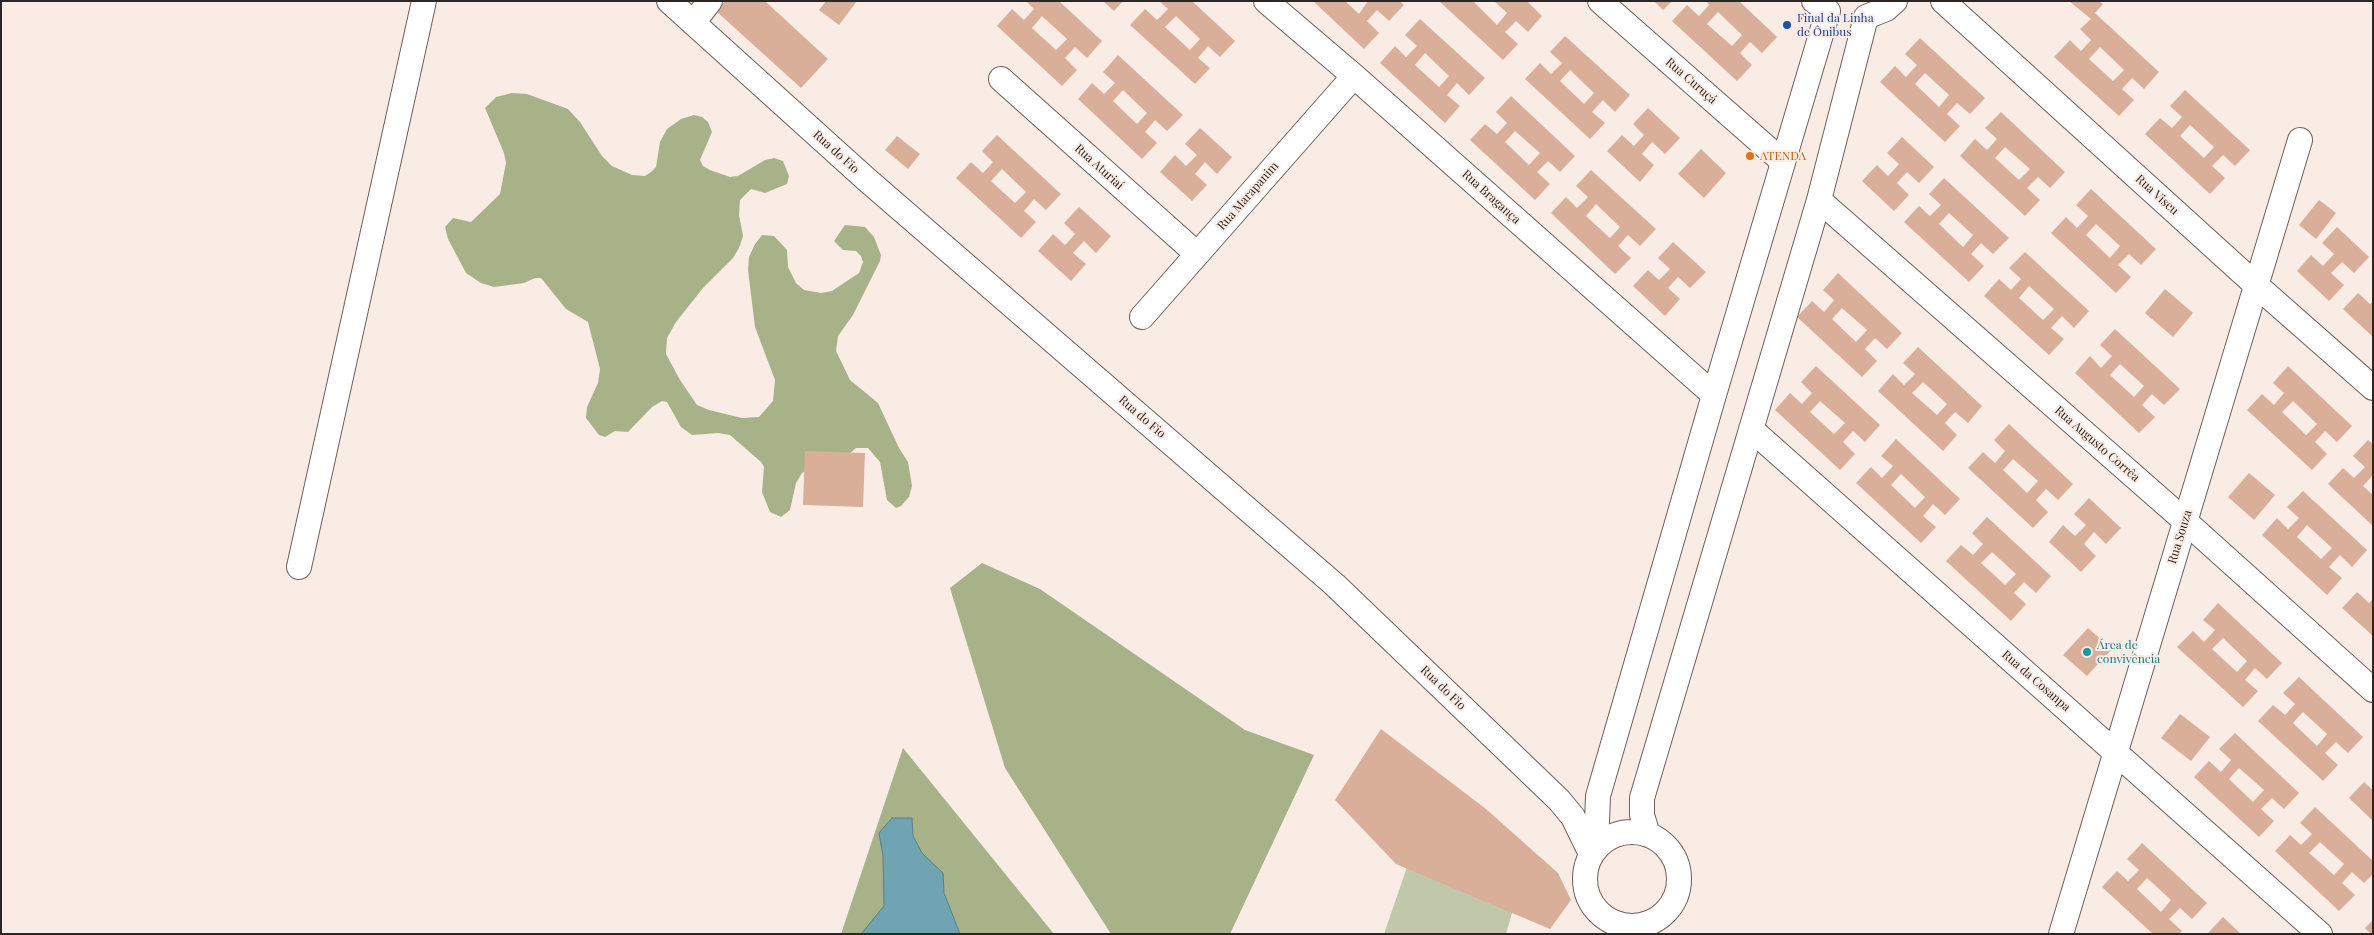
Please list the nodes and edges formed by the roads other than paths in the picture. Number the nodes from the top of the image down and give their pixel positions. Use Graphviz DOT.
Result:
graph roads {
  1 [pos="424,1"];
  2 [pos="669,1"];
  3 [pos="710,1"];
  4 [pos="1266,1"];
  5 [pos="1600,1"];
  6 [pos="1814,1"];
  7 [pos="1895,1"];
  8 [pos="1943,1"];
  9 [pos="692,23"];
  10 [pos="1354,76"];
  11 [pos="1000,80"];
  12 [pos="2300,140"];
  13 [pos="1782,162"];
  14 [pos="1819,200"];
  15 [pos="1197,254"];
  16 [pos="2256,285"];
  17 [pos="1142,317"];
  18 [pos="2373,388"];
  19 [pos="1714,395"];
  20 [pos="1751,429"];
  21 [pos="2185,521"];
  22 [pos="299,567"];
  23 [pos="2373,690"];
  24 [pos="2116,752"];
  25 [pos="1648,835"];
  26 [pos="1593,851"];
  27 [pos="1672,904"];
  28 [pos="1612,928"];
  29 [pos="1664,934"];
  30 [pos="2061,934"];
  31 [pos="2320,934"];
  1 -- 22 [label="street"];
  2 -- 9 [label="street, Rua do Fio"];
  3 -- 9 [label="street"];
  4 -- 10 [label="street, Rua Bragança"];
  5 -- 13 [label="street, Rua Curuçá"];
  6 -- 13 [label="street"];
  7 -- 14 [label="street"];
  8 -- 16 [label="street, Rua Viseu"];
  9 -- 26 [label="street, Rua do Fio"];
  10 -- 15 [label="street, Rua Marapanim"];
  10 -- 19 [label="street, Rua Bragança"];
  11 -- 15 [label="street, Rua Aturiaí"];
  12 -- 16 [label="street, Rua Souza"];
  13 -- 19 [label="street"];
  14 -- 20 [label="street"];
  14 -- 21 [label="street, Rua Augusto Corrêa"];
  15 -- 17 [label="street, Rua Marapanim"];
  16 -- 18 [label="street, Rua Viseu"];
  16 -- 21 [label="street, Rua Souza"];
  19 -- 26 [label="street"];
  20 -- 24 [label="street, Rua da Cosanpa"];
  20 -- 25 [label="street"];
  21 -- 23 [label="street, Rua Augusto Corrêa"];
  21 -- 24 [label="street, Rua Souza"];
  24 -- 30 [label="street, Rua Souza"];
  24 -- 31 [label="street, Rua da Cosanpa"];
  25 -- 26 [label="street"];
  25 -- 27 [label="street"];
  26 -- 28 [label="street"];
  27 -- 28 [label="street"];
  27 -- 29 [label="street"];
}
